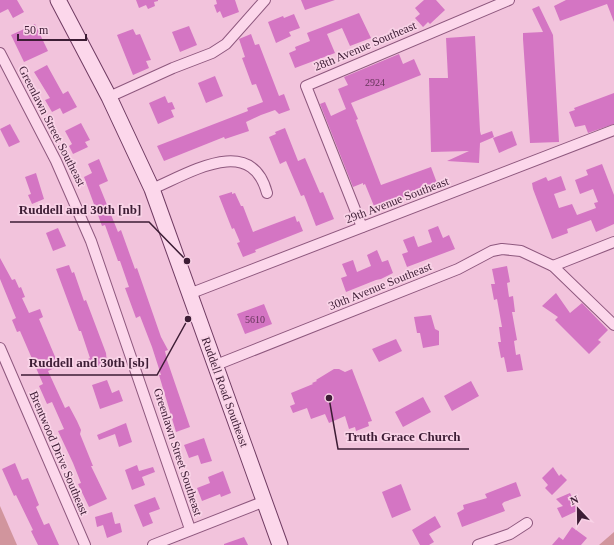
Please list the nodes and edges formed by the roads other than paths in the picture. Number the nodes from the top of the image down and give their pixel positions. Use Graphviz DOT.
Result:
graph roads {
  1 [pos="58,0"];
  2 [pos="265,0"];
  3 [pos="509,0"];
  4 [pos="0,53"];
  5 [pos="109,97"];
  6 [pos="614,130"];
  7 [pos="152,189"];
  8 [pos="267,193"];
  9 [pos="362,227"];
  10 [pos="614,242"];
  11 [pos="553,266"];
  12 [pos="189,294"];
  13 [pos="614,325"];
  14 [pos="0,348"];
  15 [pos="216,365"];
  16 [pos="265,501"];
  17 [pos="527,523"];
  18 [pos="190,529"];
  19 [pos="85,545"];
  20 [pos="153,545"];
  21 [pos="280,545"];
  22 [pos="478,545"];
  1 -- 5 [label="main road, Ruddell Road Southeast"];
  2 -- 5 [label="street"];
  3 -- 9 [label="street, 28th Avenue Southeast"];
  4 -- 18 [label="street, Greenlawn Street Southeast"];
  5 -- 7 [label="main road, Ruddell Road Southeast"];
  6 -- 9 [label="street, 29th Avenue Southeast"];
  7 -- 8 [label="street"];
  7 -- 12 [label="main road, Ruddell Road Southeast"];
  9 -- 12 [label="street, 29th Avenue Southeast"];
  10 -- 11 [label="street"];
  11 -- 13 [label="street, 30th Avenue Southeast"];
  11 -- 15 [label="street, 30th Avenue Southeast"];
  12 -- 15 [label="main road, Ruddell Road Southeast"];
  14 -- 19 [label="street, Brentwood Drive Southeast"];
  15 -- 16 [label="main road, Ruddell Road Southeast"];
  16 -- 18 [label="street"];
  16 -- 21 [label="main road, Ruddell Road Southeast"];
  17 -- 22 [label="street"];
  18 -- 20 [label="street"];
}
